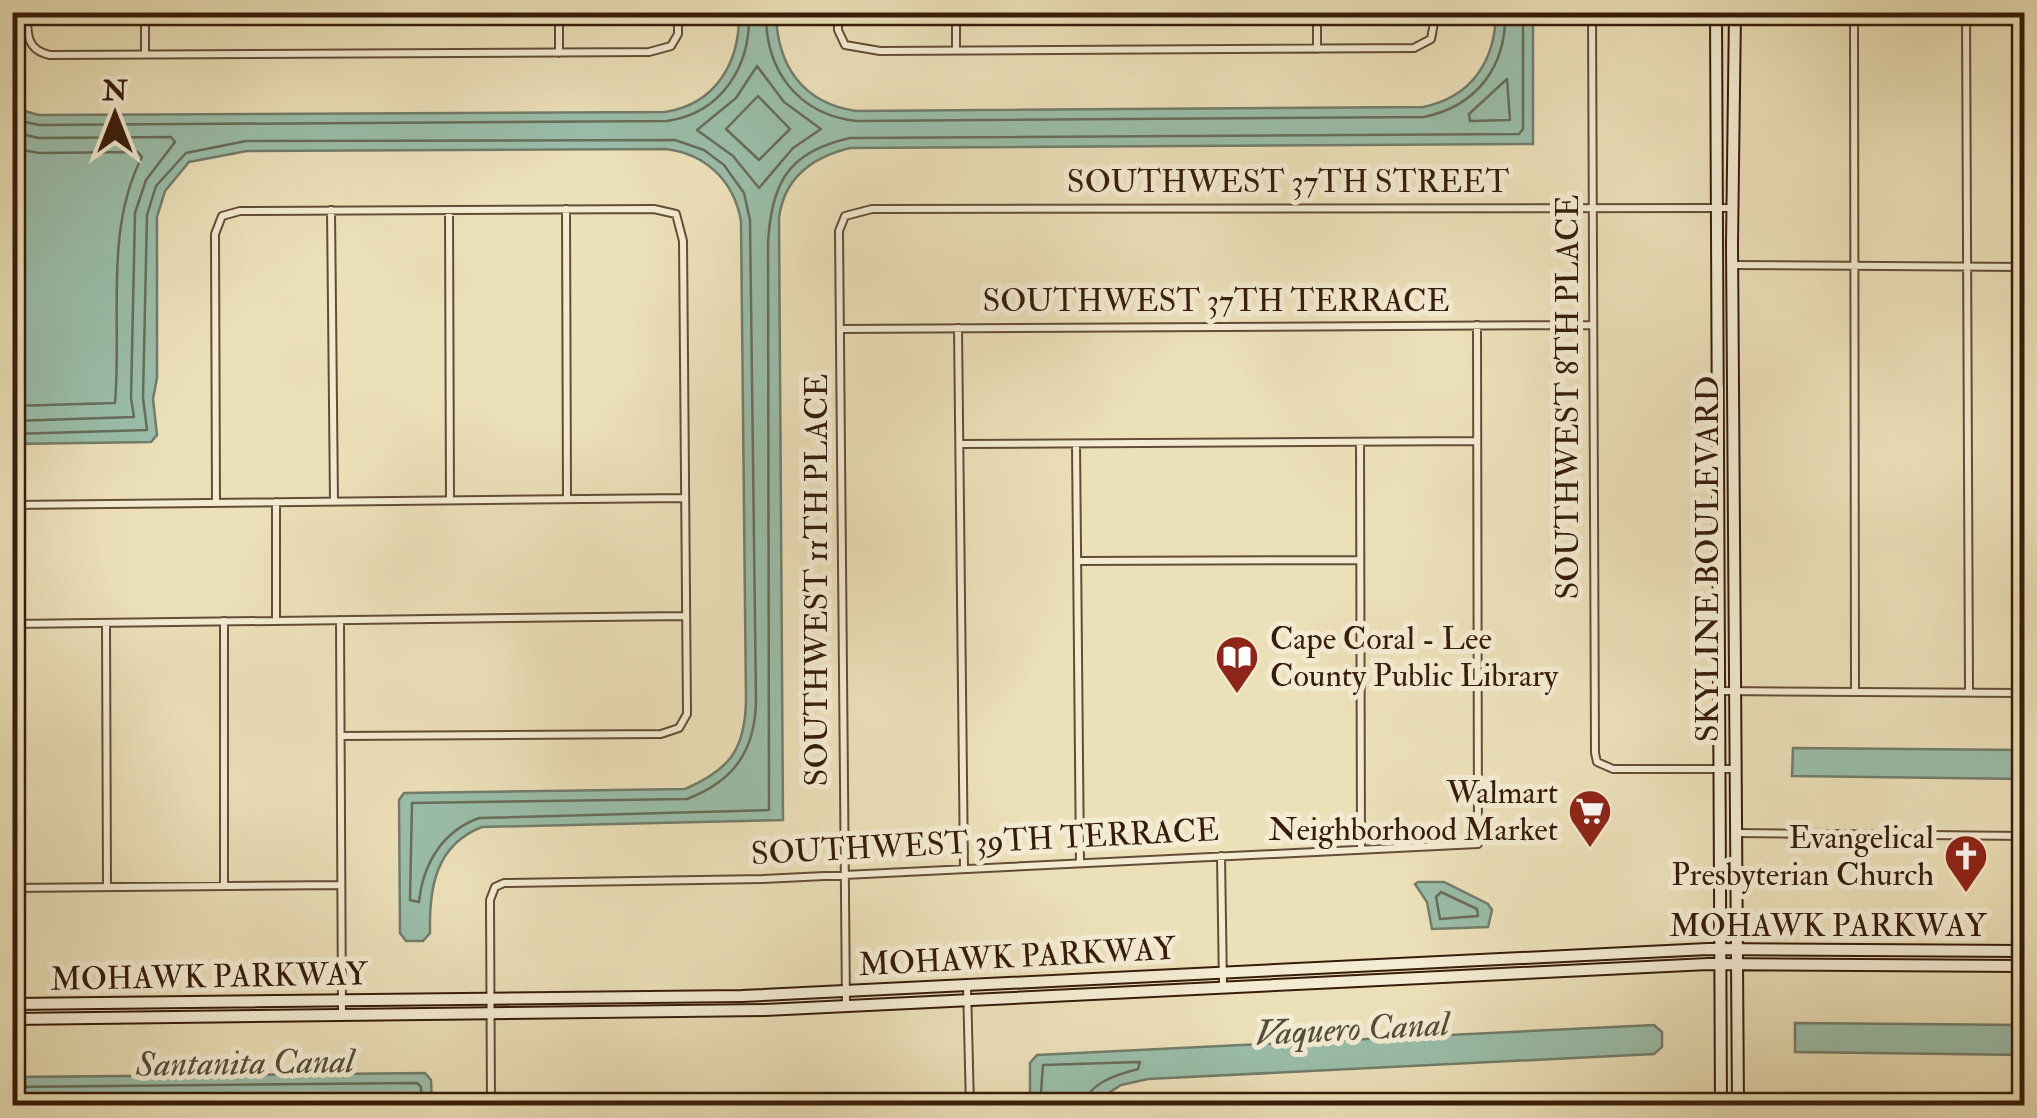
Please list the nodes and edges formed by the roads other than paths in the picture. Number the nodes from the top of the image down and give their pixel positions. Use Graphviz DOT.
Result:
graph roads {
  1 [pos="26,12"];
  2 [pos="145,12"];
  3 [pos="559,12"];
  4 [pos="678,12"];
  5 [pos="838,12"];
  6 [pos="956,12"];
  7 [pos="1317,12"];
  8 [pos="1436,12"];
  9 [pos="1592,12"];
  10 [pos="1716,12"];
  11 [pos="1735,12"];
  12 [pos="1854,12"];
  13 [pos="1966,12"];
  14 [pos="1317,49"];
  15 [pos="956,50"];
  16 [pos="560,53"];
  17 [pos="145,54"];
  18 [pos="1592,206"];
  19 [pos="1716,207"];
  20 [pos="1732,208"];
  21 [pos="331,210"];
  22 [pos="448,210"];
  23 [pos="566,210"];
  24 [pos="845,216"];
  25 [pos="1732,265"];
  26 [pos="1854,266"];
  27 [pos="1968,267"];
  28 [pos="2024,267"];
  29 [pos="1477,325"];
  30 [pos="1593,325"];
  31 [pos="958,328"];
  32 [pos="840,329"];
  33 [pos="1477,441"];
  34 [pos="1360,442"];
  35 [pos="960,444"];
  36 [pos="1076,444"];
  37 [pos="684,498"];
  38 [pos="567,499"];
  39 [pos="450,500"];
  40 [pos="276,502"];
  41 [pos="334,502"];
  42 [pos="216,503"];
  43 [pos="12,505"];
  44 [pos="1078,560"];
  45 [pos="1360,560"];
  46 [pos="686,616"];
  47 [pos="276,620"];
  48 [pos="340,620"];
  49 [pos="224,622"];
  50 [pos="106,623"];
  51 [pos="12,624"];
  52 [pos="1719,691"];
  53 [pos="1734,691"];
  54 [pos="1855,691"];
  55 [pos="1969,692"];
  56 [pos="2024,693"];
  57 [pos="340,736"];
  58 [pos="1734,769"];
  59 [pos="1719,770"];
  60 [pos="1734,833"];
  61 [pos="2024,836"];
  62 [pos="1361,849"];
  63 [pos="1221,856"];
  64 [pos="1080,862"];
  65 [pos="964,868"];
  66 [pos="845,874"];
  67 [pos="341,885"];
  68 [pos="224,886"];
  69 [pos="107,887"];
  70 [pos="12,888"];
  71 [pos="1720,948"];
  72 [pos="1735,948"];
  73 [pos="2024,951"];
  74 [pos="1720,964"];
  75 [pos="1735,965"];
  76 [pos="2024,966"];
  77 [pos="1223,972"];
  78 [pos="967,984"];
  79 [pos="1223,987"];
  80 [pos="846,990"];
  81 [pos="489,998"];
  82 [pos="342,1000"];
  83 [pos="968,1000"];
  84 [pos="12,1004"];
  85 [pos="846,1005"];
  86 [pos="489,1013"];
  87 [pos="342,1015"];
  88 [pos="12,1019"];
  89 [pos="491,1106"];
  90 [pos="970,1106"];
  91 [pos="1722,1106"];
  92 [pos="1738,1106"];
  1 -- 17 [label="street"];
  2 -- 17 [label="street"];
  3 -- 16 [label="street"];
  4 -- 16 [label="street"];
  5 -- 15 [label="street"];
  6 -- 15 [label="street"];
  7 -- 14 [label="street"];
  8 -- 14 [label="street"];
  9 -- 18 [label="street, SOUTHWEST 8TH PLACE"];
  10 -- 19 [label="street, SKYLINE BOULEVARD"];
  11 -- 20 [label="street, SKYLINE BOULEVARD"];
  12 -- 26 [label="street"];
  13 -- 27 [label="street"];
  14 -- 15 [label="street"];
  16 -- 17 [label="street"];
  18 -- 19 [label="street, SOUTHWEST 37TH STREET"];
  18 -- 24 [label="street, SOUTHWEST 37TH STREET"];
  18 -- 30 [label="street, SOUTHWEST 8TH PLACE"];
  19 -- 20 [label="street, SOUTHWEST 37TH STREET"];
  19 -- 52 [label="street, SKYLINE BOULEVARD"];
  20 -- 25 [label="street, SKYLINE BOULEVARD"];
  21 -- 22 [label="street"];
  21 -- 41 [label="street"];
  21 -- 42 [label="street"];
  22 -- 23 [label="street"];
  22 -- 39 [label="street"];
  23 -- 37 [label="street"];
  23 -- 38 [label="street"];
  24 -- 32 [label="street, SOUTHWEST 11TH PLACE"];
  25 -- 26 [label="street"];
  25 -- 53 [label="street, SKYLINE BOULEVARD"];
  26 -- 27 [label="street"];
  26 -- 54 [label="street"];
  27 -- 28 [label="street"];
  27 -- 55 [label="street"];
  29 -- 30 [label="street, SOUTHWEST 37TH TERRACE"];
  29 -- 31 [label="street, SOUTHWEST 37TH TERRACE"];
  29 -- 33 [label="street"];
  30 -- 59 [label="street, SOUTHWEST 8TH PLACE"];
  31 -- 32 [label="street, SOUTHWEST 37TH TERRACE"];
  31 -- 35 [label="street"];
  32 -- 66 [label="street, SOUTHWEST 11TH PLACE"];
  33 -- 34 [label="street"];
  33 -- 62 [label="street, SOUTHWEST 39TH TERRACE"];
  34 -- 36 [label="street"];
  34 -- 45 [label="street"];
  35 -- 36 [label="street"];
  35 -- 65 [label="street"];
  36 -- 44 [label="street"];
  37 -- 38 [label="street"];
  37 -- 46 [label="street"];
  38 -- 39 [label="street"];
  39 -- 41 [label="street"];
  40 -- 41 [label="street"];
  40 -- 42 [label="street"];
  40 -- 47 [label="street"];
  42 -- 43 [label="street"];
  44 -- 45 [label="street"];
  44 -- 64 [label="street"];
  45 -- 62 [label="street"];
  46 -- 48 [label="street"];
  46 -- 57 [label="street"];
  47 -- 48 [label="street"];
  47 -- 49 [label="street"];
  48 -- 57 [label="street"];
  49 -- 50 [label="street"];
  49 -- 68 [label="street"];
  50 -- 51 [label="street"];
  50 -- 69 [label="street"];
  52 -- 53 [label="street"];
  52 -- 59 [label="street, SKYLINE BOULEVARD"];
  53 -- 54 [label="street"];
  53 -- 58 [label="street, SKYLINE BOULEVARD"];
  54 -- 55 [label="street"];
  55 -- 56 [label="street"];
  57 -- 67 [label="street"];
  58 -- 59 [label="street, SOUTHWEST 8TH PLACE"];
  58 -- 60 [label="street, SKYLINE BOULEVARD"];
  59 -- 71 [label="street, SKYLINE BOULEVARD"];
  60 -- 61 [label="street"];
  60 -- 72 [label="street, SKYLINE BOULEVARD"];
  62 -- 63 [label="street, SOUTHWEST 39TH TERRACE"];
  63 -- 64 [label="street, SOUTHWEST 39TH TERRACE"];
  63 -- 77 [label="street"];
  64 -- 65 [label="street, SOUTHWEST 39TH TERRACE"];
  65 -- 66 [label="street, SOUTHWEST 39TH TERRACE"];
  66 -- 80 [label="street, SOUTHWEST 11TH PLACE"];
  66 -- 81 [label="street, SOUTHWEST 39TH TERRACE"];
  67 -- 68 [label="street"];
  67 -- 82 [label="street"];
  68 -- 69 [label="street"];
  69 -- 70 [label="street"];
  71 -- 72 [label="street, MOHAWK PARKWAY"];
  71 -- 74 [label="street, SKYLINE BOULEVARD"];
  71 -- 77 [label="street, MOHAWK PARKWAY"];
  72 -- 73 [label="street, MOHAWK PARKWAY"];
  72 -- 75 [label="street, SKYLINE BOULEVARD"];
  74 -- 75 [label="street, MOHAWK PARKWAY"];
  74 -- 79 [label="street, MOHAWK PARKWAY"];
  74 -- 91 [label="street, SKYLINE BOULEVARD"];
  75 -- 76 [label="street, MOHAWK PARKWAY"];
  75 -- 92 [label="street, SKYLINE BOULEVARD"];
  77 -- 78 [label="street, MOHAWK PARKWAY"];
  77 -- 79 [label="street"];
  78 -- 80 [label="street, MOHAWK PARKWAY"];
  78 -- 83 [label="street"];
  79 -- 83 [label="street, MOHAWK PARKWAY"];
  80 -- 81 [label="street, MOHAWK PARKWAY"];
  80 -- 85 [label="street, SOUTHWEST 11TH PLACE"];
  81 -- 82 [label="street, MOHAWK PARKWAY"];
  81 -- 86 [label="street"];
  82 -- 84 [label="street, MOHAWK PARKWAY"];
  82 -- 87 [label="street"];
  83 -- 85 [label="street, MOHAWK PARKWAY"];
  83 -- 90 [label="street"];
  85 -- 86 [label="street, MOHAWK PARKWAY"];
  86 -- 87 [label="street, MOHAWK PARKWAY"];
  86 -- 89 [label="street"];
  87 -- 88 [label="street, MOHAWK PARKWAY"];
}
